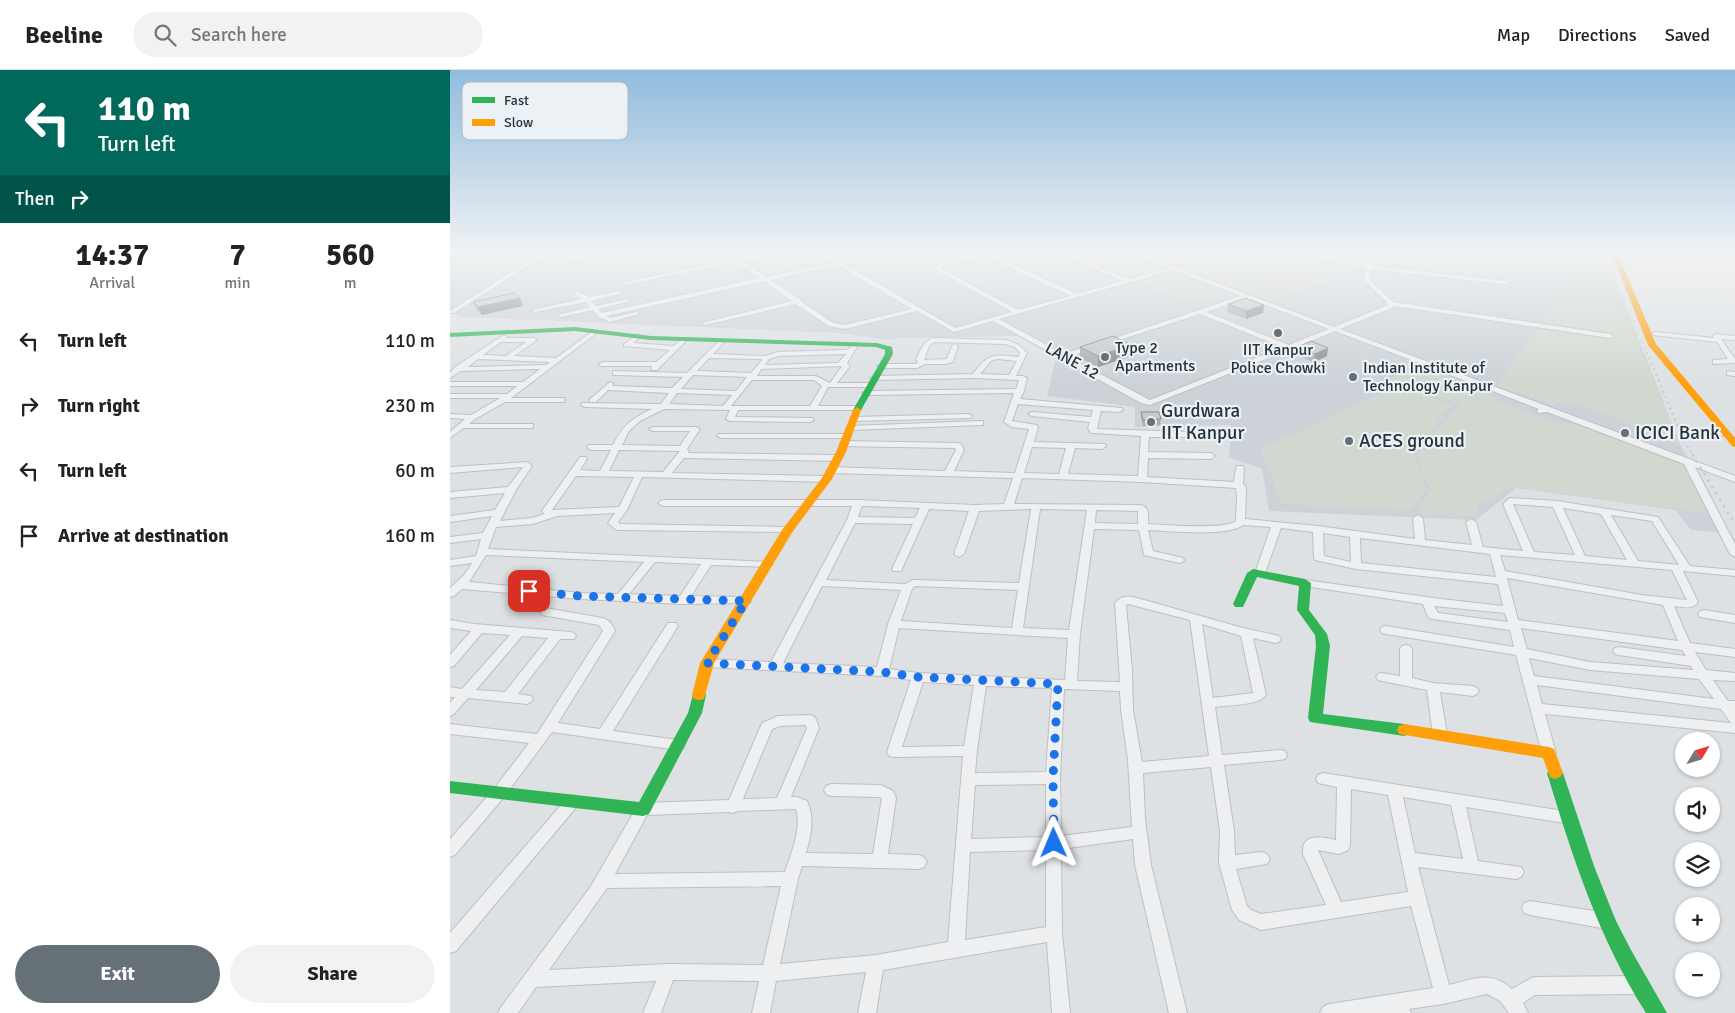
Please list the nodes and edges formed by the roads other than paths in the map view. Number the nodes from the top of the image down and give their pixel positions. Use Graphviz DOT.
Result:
graph roads {
  1 [pos="476,296"];
  2 [pos="582,296"];
  3 [pos="601,296"];
  4 [pos="687,296"];
  5 [pos="792,296"];
  6 [pos="896,296"];
  7 [pos="987,296"];
  8 [pos="1077,296"];
  9 [pos="1247,296"];
  10 [pos="1383,296"];
  11 [pos="1632,296"];
  12 [pos="1639,296"];
  13 [pos="587,299"];
  14 [pos="628,301"];
  15 [pos="799,301"];
  16 [pos="1390,303"];
  17 [pos="594,308"];
  18 [pos="918,309"];
  19 [pos="535,310"];
  20 [pos="452,312"];
  21 [pos="1017,312"];
  22 [pos="1201,312"];
  23 [pos="636,314"];
  24 [pos="561,315"];
  25 [pos="600,315"];
  26 [pos="994,319"];
  27 [pos="705,323"];
  28 [pos="1335,330"];
  29 [pos="595,332"];
  30 [pos="1655,334"];
  31 [pos="450,335"];
  32 [pos="505,336"];
  33 [pos="638,336"];
  34 [pos="1610,336"];
  35 [pos="1735,338"];
  36 [pos="685,339"];
  37 [pos="1717,340"];
  38 [pos="722,341"];
  39 [pos="954,346"];
  40 [pos="676,348"];
  41 [pos="853,348"];
  42 [pos="1292,348"];
  43 [pos="709,356"];
  44 [pos="1063,356"];
  45 [pos="476,357"];
  46 [pos="507,358"];
  47 [pos="764,358"];
  48 [pos="1021,359"];
  49 [pos="557,360"];
  50 [pos="922,362"];
  51 [pos="1716,362"];
  52 [pos="843,363"];
  53 [pos="603,364"];
  54 [pos="658,364"];
  55 [pos="881,366"];
  56 [pos="547,367"];
  57 [pos="760,367"];
  58 [pos="458,369"];
  59 [pos="648,373"];
  60 [pos="691,374"];
  61 [pos="450,376"];
  62 [pos="753,376"];
  63 [pos="975,376"];
  64 [pos="1012,378"];
  65 [pos="450,384"];
  66 [pos="525,384"];
  67 [pos="829,385"];
  68 [pos="870,385"];
  69 [pos="606,388"];
  70 [pos="1488,388"];
  71 [pos="675,390"];
  72 [pos="1020,390"];
  73 [pos="738,393"];
  74 [pos="450,396"];
  75 [pos="506,398"];
  76 [pos="561,400"];
  77 [pos="593,400"];
  78 [pos="1016,401"];
  79 [pos="1052,404"];
  80 [pos="585,405"];
  81 [pos="664,406"];
  82 [pos="725,408"];
  83 [pos="735,408"];
  84 [pos="813,408"];
  85 [pos="858,408"];
  86 [pos="1098,408"];
  87 [pos="1119,410"];
  88 [pos="1032,414"];
  89 [pos="1557,414"];
  90 [pos="1047,415"];
  91 [pos="450,416"];
  92 [pos="968,416"];
  93 [pos="472,417"];
  94 [pos="810,420"];
  95 [pos="1094,420"];
  96 [pos="980,423"];
  97 [pos="461,426"];
  98 [pos="530,426"];
  99 [pos="653,429"];
  100 [pos="1705,431"];
  101 [pos="848,432"];
  102 [pos="1730,433"];
  103 [pos="1145,434"];
  104 [pos="1218,435"];
  105 [pos="450,436"];
  106 [pos="721,436"];
  107 [pos="1030,444"];
  108 [pos="1735,444"];
  109 [pos="1071,445"];
  110 [pos="1102,446"];
  111 [pos="591,447"];
  112 [pos="617,447"];
  113 [pos="683,452"];
  114 [pos="1144,455"];
  115 [pos="1211,456"];
  116 [pos="838,458"];
  117 [pos="583,459"];
  118 [pos="1686,462"];
  119 [pos="1240,468"];
  120 [pos="450,470"];
  121 [pos="574,473"];
  122 [pos="948,473"];
  123 [pos="603,474"];
  124 [pos="829,475"];
  125 [pos="1017,475"];
  126 [pos="639,476"];
  127 [pos="665,476"];
  128 [pos="1063,476"];
  129 [pos="1142,478"];
  130 [pos="1735,479"];
  131 [pos="1238,485"];
  132 [pos="511,490"];
  133 [pos="450,495"];
  134 [pos="663,502"];
  135 [pos="806,504"];
  136 [pos="858,504"];
  137 [pos="1557,504"];
  138 [pos="1036,506"];
  139 [pos="925,507"];
  140 [pos="1008,507"];
  141 [pos="1092,507"];
  142 [pos="975,508"];
  143 [pos="622,510"];
  144 [pos="1604,511"];
  145 [pos="497,513"];
  146 [pos="553,514"];
  147 [pos="1418,518"];
  148 [pos="450,519"];
  149 [pos="852,520"];
  150 [pos="918,521"];
  151 [pos="1240,522"];
  152 [pos="1471,522"];
  153 [pos="492,524"];
  154 [pos="1277,525"];
  155 [pos="1089,526"];
  156 [pos="1143,528"];
  157 [pos="1318,529"];
  158 [pos="788,530"];
  159 [pos="1355,534"];
  160 [pos="487,535"];
  161 [pos="450,540"];
  162 [pos="1420,542"];
  163 [pos="1478,548"];
  164 [pos="1494,551"];
  165 [pos="959,554"];
  166 [pos="1530,554"];
  167 [pos="1735,554"];
  168 [pos="482,556"];
  169 [pos="1581,558"];
  170 [pos="652,559"];
  171 [pos="1179,560"];
  172 [pos="708,562"];
  173 [pos="450,564"];
  174 [pos="768,564"];
  175 [pos="1634,564"];
  176 [pos="1356,566"];
  177 [pos="1681,568"];
  178 [pos="897,569"];
  179 [pos="1260,573"];
  180 [pos="1735,573"];
  181 [pos="1501,577"];
  182 [pos="820,583"];
  183 [pos="1305,583"];
  184 [pos="460,584"];
  185 [pos="907,587"];
  186 [pos="1024,587"];
  187 [pos="450,594"];
  188 [pos="621,598"];
  189 [pos="682,600"];
  190 [pos="746,601"];
  191 [pos="1427,601"];
  192 [pos="1667,602"];
  193 [pos="1239,604"];
  194 [pos="1510,610"];
  195 [pos="546,612"];
  196 [pos="1704,614"];
  197 [pos="1195,618"];
  198 [pos="1735,618"];
  199 [pos="450,624"];
  200 [pos="894,624"];
  201 [pos="1514,625"];
  202 [pos="672,626"];
  203 [pos="480,628"];
  204 [pos="1386,630"];
  205 [pos="519,632"];
  206 [pos="1017,632"];
  207 [pos="1246,633"];
  208 [pos="1074,634"];
  209 [pos="557,635"];
  210 [pos="570,636"];
  211 [pos="1275,639"];
  212 [pos="1686,647"];
  213 [pos="1406,649"];
  214 [pos="1521,652"];
  215 [pos="1619,652"];
  216 [pos="1735,653"];
  217 [pos="1695,662"];
  218 [pos="450,663"];
  219 [pos="707,663"];
  220 [pos="775,666"];
  221 [pos="882,672"];
  222 [pos="1702,674"];
  223 [pos="918,677"];
  224 [pos="1382,677"];
  225 [pos="1735,677"];
  226 [pos="1529,680"];
  227 [pos="981,681"];
  228 [pos="1406,682"];
  229 [pos="1064,684"];
  230 [pos="1126,687"];
  231 [pos="1433,687"];
  232 [pos="1473,691"];
  233 [pos="450,692"];
  234 [pos="465,693"];
  235 [pos="508,698"];
  236 [pos="527,699"];
  237 [pos="1207,703"];
  238 [pos="1731,706"];
  239 [pos="1537,708"];
  240 [pos="450,711"];
  241 [pos="1735,719"];
  242 [pos="549,727"];
  243 [pos="1735,728"];
  244 [pos="450,729"];
  245 [pos="604,734"];
  246 [pos="1440,734"];
  247 [pos="538,739"];
  248 [pos="678,744"];
  249 [pos="970,751"];
  250 [pos="1549,753"];
  251 [pos="1280,755"];
  252 [pos="1216,762"];
  253 [pos="1136,768"];
  254 [pos="1053,778"];
  255 [pos="969,779"];
  256 [pos="1322,779"];
  257 [pos="1344,782"];
  258 [pos="450,787"];
  259 [pos="832,790"];
  260 [pos="1394,790"];
  261 [pos="499,792"];
  262 [pos="1457,800"];
  263 [pos="573,801"];
  264 [pos="781,804"];
  265 [pos="733,807"];
  266 [pos="642,809"];
  267 [pos="1570,818"];
  268 [pos="1140,832"];
  269 [pos="1054,843"];
  270 [pos="963,846"];
  271 [pos="450,850"];
  272 [pos="797,859"];
  273 [pos="1262,859"];
  274 [pos="1409,859"];
  275 [pos="879,861"];
  276 [pos="919,862"];
  277 [pos="1227,863"];
  278 [pos="1472,867"];
  279 [pos="1516,872"];
  280 [pos="790,880"];
  281 [pos="603,881"];
  282 [pos="1417,898"];
  283 [pos="1530,908"];
  284 [pos="1336,909"];
  285 [pos="1607,921"];
  286 [pos="1054,933"];
  287 [pos="450,945"];
  288 [pos="956,949"];
  289 [pos="876,963"];
  290 [pos="668,972"];
  291 [pos="770,973"];
  292 [pos="533,979"];
  293 [pos="1638,985"];
  294 [pos="1443,995"];
  295 [pos="1515,1007"];
  296 [pos="1399,1008"];
  297 [pos="507,1013"];
  298 [pos="652,1013"];
  299 [pos="761,1013"];
  300 [pos="867,1013"];
  301 [pos="1061,1013"];
  302 [pos="1178,1013"];
  303 [pos="1329,1013"];
  304 [pos="1657,1013"];
  1 -- 20 [label="street"];
  2 -- 13 [label="street"];
  3 -- 13 [label="street"];
  4 -- 25 [label="street"];
  5 -- 15 [label="street"];
  6 -- 18 [label="street"];
  7 -- 21 [label="street"];
  8 -- 21 [label="street"];
  9 -- 22 [label="street"];
  9 -- 28 [label="street"];
  10 -- 16 [label="street"];
  11 -- 102 [label="main road"];
  12 -- 30 [label="main road"];
  13 -- 17 [label="street"];
  13 -- 19 [label="street"];
  14 -- 17 [label="street"];
  15 -- 18 [label="street"];
  15 -- 27 [label="street"];
  16 -- 28 [label="street"];
  16 -- 34 [label="street"];
  17 -- 24 [label="street"];
  17 -- 25 [label="street"];
  18 -- 26 [label="street"];
  21 -- 26 [label="street"];
  22 -- 42 [label="street"];
  22 -- 44 [label="street"];
  23 -- 25 [label="street"];
  26 -- 44 [label="street, LANE 12"];
  28 -- 42 [label="street"];
  28 -- 70 [label="street"];
  29 -- 32 [label="main road"];
  29 -- 33 [label="main road"];
  29 -- 49 [label="street"];
  30 -- 37 [label="street"];
  30 -- 102 [label="main road"];
  31 -- 32 [label="main road"];
  32 -- 45 [label="street"];
  32 -- 46 [label="street"];
  33 -- 36 [label="main road"];
  33 -- 40 [label="street"];
  35 -- 37 [label="street"];
  36 -- 38 [label="main road"];
  36 -- 40 [label="street"];
  37 -- 51 [label="street"];
  38 -- 41 [label="main road"];
  38 -- 43 [label="street"];
  39 -- 50 [label="street"];
  40 -- 54 [label="street"];
  41 -- 47 [label="street"];
  41 -- 52 [label="street"];
  41 -- 55 [label="main road"];
  42 -- 44 [label="street, LANE 12"];
  43 -- 47 [label="street"];
  43 -- 60 [label="street"];
  45 -- 46 [label="street"];
  45 -- 58 [label="street"];
  46 -- 49 [label="street"];
  47 -- 57 [label="street"];
  48 -- 50 [label="street"];
  48 -- 63 [label="street"];
  48 -- 64 [label="street"];
  49 -- 56 [label="street"];
  50 -- 55 [label="street"];
  52 -- 57 [label="street"];
  52 -- 67 [label="street"];
  53 -- 54 [label="street"];
  54 -- 59 [label="street"];
  55 -- 68 [label="main road"];
  56 -- 58 [label="street"];
  56 -- 66 [label="street"];
  57 -- 62 [label="street"];
  58 -- 61 [label="street"];
  59 -- 60 [label="street"];
  59 -- 69 [label="street"];
  60 -- 62 [label="street"];
  60 -- 71 [label="street"];
  62 -- 67 [label="street"];
  62 -- 73 [label="street"];
  63 -- 64 [label="street"];
  63 -- 68 [label="street"];
  64 -- 72 [label="street"];
  65 -- 66 [label="street"];
  66 -- 75 [label="street"];
  67 -- 68 [label="street"];
  67 -- 84 [label="street"];
  68 -- 72 [label="street"];
  68 -- 85 [label="main road"];
  69 -- 71 [label="street"];
  69 -- 77 [label="street"];
  70 -- 89 [label="street"];
  70 -- 89 [label="street"];
  71 -- 73 [label="street"];
  71 -- 81 [label="street"];
  72 -- 78 [label="street"];
  73 -- 82 [label="street"];
  74 -- 75 [label="street"];
  75 -- 76 [label="street"];
  75 -- 93 [label="street"];
  78 -- 79 [label="street"];
  78 -- 107 [label="street"];
  79 -- 86 [label="street"];
  79 -- 90 [label="street"];
  80 -- 81 [label="street"];
  81 -- 82 [label="street"];
  81 -- 112 [label="street"];
  82 -- 83 [label="street"];
  83 -- 84 [label="street"];
  83 -- 94 [label="street"];
  84 -- 85 [label="street"];
  85 -- 101 [label="main road"];
  86 -- 87 [label="street"];
  86 -- 95 [label="street"];
  88 -- 90 [label="street"];
  89 -- 118 [label="street"];
  90 -- 95 [label="street"];
  91 -- 93 [label="street"];
  92 -- 101 [label="street"];
  93 -- 97 [label="street"];
  95 -- 103 [label="street"];
  96 -- 101 [label="street"];
  97 -- 98 [label="street"];
  97 -- 105 [label="street"];
  99 -- 113 [label="street"];
  100 -- 102 [label="street"];
  101 -- 106 [label="street"];
  101 -- 116 [label="main road"];
  101 -- 122 [label="street"];
  102 -- 108 [label="main road"];
  103 -- 104 [label="street"];
  103 -- 114 [label="street"];
  107 -- 109 [label="street"];
  107 -- 125 [label="street"];
  109 -- 110 [label="street"];
  109 -- 128 [label="street"];
  111 -- 112 [label="street"];
  112 -- 113 [label="street"];
  112 -- 123 [label="street"];
  113 -- 116 [label="street"];
  113 -- 127 [label="street"];
  114 -- 115 [label="street"];
  114 -- 129 [label="street"];
  116 -- 124 [label="main road"];
  117 -- 121 [label="street"];
  118 -- 130 [label="street"];
  118 -- 167 [label="street"];
  119 -- 131 [label="street"];
  120 -- 132 [label="street"];
  121 -- 123 [label="street"];
  121 -- 146 [label="street"];
  122 -- 124 [label="street"];
  122 -- 125 [label="street"];
  123 -- 126 [label="street"];
  124 -- 127 [label="street"];
  124 -- 135 [label="main road"];
  125 -- 128 [label="street"];
  125 -- 140 [label="street"];
  126 -- 127 [label="street"];
  126 -- 143 [label="street"];
  128 -- 129 [label="street"];
  129 -- 131 [label="street"];
  131 -- 151 [label="street"];
  132 -- 133 [label="street"];
  132 -- 145 [label="street"];
  134 -- 135 [label="street"];
  135 -- 136 [label="street"];
  135 -- 158 [label="main road"];
  136 -- 139 [label="street"];
  136 -- 149 [label="street"];
  137 -- 144 [label="street"];
  137 -- 166 [label="street"];
  137 -- 169 [label="street"];
  138 -- 140 [label="street"];
  138 -- 141 [label="street"];
  138 -- 186 [label="street"];
  139 -- 142 [label="street"];
  139 -- 150 [label="street"];
  140 -- 142 [label="street"];
  141 -- 155 [label="street"];
  141 -- 156 [label="street"];
  142 -- 165 [label="street"];
  143 -- 146 [label="street"];
  143 -- 158 [label="street"];
  144 -- 175 [label="street"];
  144 -- 177 [label="street"];
  145 -- 148 [label="street"];
  145 -- 153 [label="street"];
  146 -- 153 [label="street"];
  147 -- 162 [label="street"];
  149 -- 150 [label="street"];
  149 -- 182 [label="street"];
  150 -- 178 [label="street"];
  151 -- 154 [label="street"];
  151 -- 156 [label="street"];
  152 -- 163 [label="street"];
  153 -- 160 [label="street"];
  154 -- 157 [label="street"];
  154 -- 179 [label="street"];
  155 -- 156 [label="street"];
  155 -- 208 [label="street"];
  156 -- 171 [label="street"];
  157 -- 159 [label="street"];
  157 -- 176 [label="street"];
  158 -- 174 [label="main road"];
  159 -- 162 [label="street"];
  159 -- 176 [label="street"];
  160 -- 161 [label="street"];
  160 -- 168 [label="street"];
  162 -- 163 [label="street"];
  163 -- 164 [label="street"];
  164 -- 166 [label="street"];
  164 -- 181 [label="street"];
  166 -- 169 [label="street"];
  168 -- 170 [label="street"];
  168 -- 173 [label="street"];
  168 -- 184 [label="street"];
  169 -- 175 [label="street"];
  170 -- 172 [label="street"];
  170 -- 188 [label="street"];
  172 -- 174 [label="street"];
  172 -- 189 [label="street"];
  174 -- 190 [label="main road"];
  175 -- 177 [label="street"];
  176 -- 181 [label="street"];
  177 -- 180 [label="street"];
  177 -- 192 [label="street"];
  179 -- 183 [label="main road"];
  179 -- 193 [label="main road"];
  181 -- 192 [label="street"];
  181 -- 194 [label="street"];
  182 -- 185 [label="street"];
  182 -- 220 [label="street"];
  183 -- 191 [label="street"];
  183 -- 246 [label="main road"];
  184 -- 187 [label="street"];
  184 -- 188 [label="street"];
  185 -- 186 [label="street"];
  185 -- 200 [label="street"];
  186 -- 206 [label="street"];
  188 -- 189 [label="street"];
  189 -- 190 [label="street"];
  190 -- 219 [label="main road"];
  191 -- 194 [label="street"];
  191 -- 201 [label="street"];
  192 -- 212 [label="street"];
  194 -- 201 [label="street"];
  195 -- 242 [label="street"];
  196 -- 198 [label="street"];
  197 -- 207 [label="street"];
  197 -- 230 [label="street"];
  197 -- 237 [label="street"];
  199 -- 203 [label="street"];
  200 -- 206 [label="street"];
  200 -- 221 [label="street"];
  201 -- 212 [label="street"];
  201 -- 214 [label="street"];
  202 -- 245 [label="street"];
  203 -- 205 [label="street"];
  203 -- 218 [label="street"];
  204 -- 214 [label="street"];
  205 -- 209 [label="street"];
  205 -- 234 [label="street"];
  206 -- 208 [label="street"];
  207 -- 211 [label="street"];
  207 -- 237 [label="street"];
  208 -- 229 [label="street"];
  209 -- 210 [label="street"];
  209 -- 235 [label="street"];
  212 -- 216 [label="street"];
  212 -- 217 [label="street"];
  213 -- 228 [label="street"];
  214 -- 222 [label="street"];
  214 -- 226 [label="street"];
  215 -- 217 [label="street"];
  217 -- 222 [label="street"];
  219 -- 220 [label="street"];
  219 -- 248 [label="main road"];
  220 -- 221 [label="street"];
  221 -- 223 [label="street"];
  222 -- 225 [label="street"];
  222 -- 238 [label="street"];
  223 -- 227 [label="street"];
  223 -- 249 [label="street"];
  224 -- 228 [label="street"];
  226 -- 238 [label="street"];
  226 -- 239 [label="street"];
  227 -- 229 [label="street"];
  227 -- 249 [label="street"];
  228 -- 231 [label="street"];
  229 -- 230 [label="street"];
  229 -- 254 [label="street"];
  230 -- 253 [label="street"];
  231 -- 232 [label="street"];
  231 -- 246 [label="street"];
  233 -- 234 [label="street"];
  234 -- 235 [label="street"];
  234 -- 240 [label="street"];
  235 -- 236 [label="street"];
  237 -- 252 [label="street"];
  238 -- 241 [label="street"];
  239 -- 243 [label="street"];
  239 -- 250 [label="street"];
  242 -- 245 [label="street"];
  242 -- 247 [label="street"];
  244 -- 247 [label="street"];
  245 -- 248 [label="street"];
  246 -- 250 [label="main road"];
  247 -- 261 [label="street"];
  248 -- 266 [label="main road"];
  249 -- 255 [label="street"];
  250 -- 267 [label="main road"];
  251 -- 252 [label="street"];
  252 -- 253 [label="street"];
  252 -- 277 [label="street"];
  253 -- 268 [label="street"];
  254 -- 255 [label="street"];
  254 -- 269 [label="street"];
  255 -- 270 [label="street"];
  256 -- 257 [label="street"];
  257 -- 260 [label="street"];
  257 -- 284 [label="street"];
  258 -- 261 [label="main road"];
  259 -- 275 [label="street"];
  260 -- 262 [label="street"];
  260 -- 274 [label="street"];
  261 -- 263 [label="main road"];
  261 -- 271 [label="street"];
  262 -- 267 [label="street"];
  262 -- 278 [label="street"];
  263 -- 266 [label="main road"];
  263 -- 287 [label="street"];
  264 -- 265 [label="street"];
  264 -- 265 [label="street"];
  264 -- 272 [label="street"];
  265 -- 266 [label="street"];
  266 -- 281 [label="street"];
  267 -- 285 [label="main road"];
  268 -- 269 [label="street"];
  268 -- 302 [label="street"];
  269 -- 270 [label="street"];
  269 -- 286 [label="street"];
  270 -- 288 [label="street"];
  272 -- 275 [label="street"];
  272 -- 280 [label="street"];
  273 -- 277 [label="street"];
  274 -- 278 [label="street"];
  274 -- 282 [label="street"];
  275 -- 276 [label="street"];
  277 -- 284 [label="street"];
  278 -- 279 [label="street"];
  280 -- 281 [label="street"];
  280 -- 291 [label="street"];
  281 -- 292 [label="street"];
  282 -- 284 [label="street"];
  282 -- 294 [label="street"];
  283 -- 285 [label="street"];
  285 -- 293 [label="main road"];
  286 -- 288 [label="street"];
  286 -- 301 [label="street"];
  288 -- 289 [label="street"];
  289 -- 291 [label="street"];
  289 -- 300 [label="street"];
  290 -- 291 [label="street"];
  290 -- 292 [label="street"];
  290 -- 298 [label="street"];
  291 -- 299 [label="street"];
  292 -- 297 [label="street"];
  293 -- 295 [label="street"];
  293 -- 304 [label="main road"];
  294 -- 295 [label="street"];
  294 -- 296 [label="street"];
  296 -- 303 [label="street"];
}
